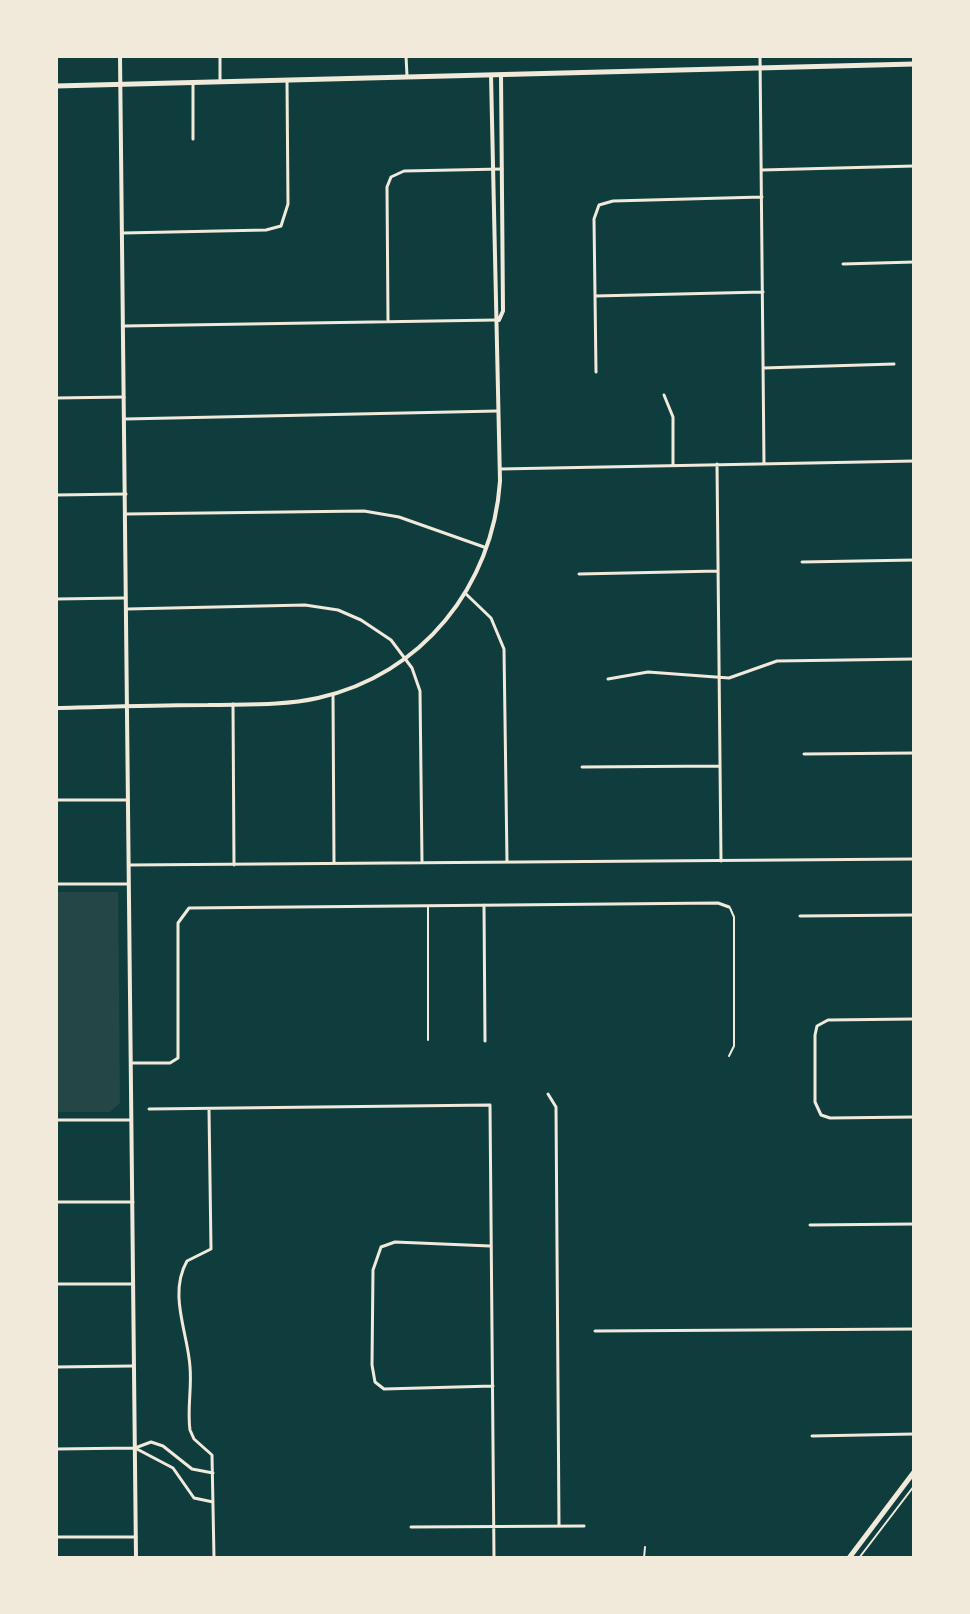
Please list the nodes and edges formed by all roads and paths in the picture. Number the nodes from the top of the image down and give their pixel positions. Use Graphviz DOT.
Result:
graph roads {
  1 [pos="120,56"];
  2 [pos="220,56"];
  3 [pos="406,56"];
  4 [pos="760,56"];
  5 [pos="914,64"];
  6 [pos="760,67"];
  7 [pos="491,75"];
  8 [pos="501,75"];
  9 [pos="407,77"];
  10 [pos="287,81"];
  11 [pos="221,82"];
  12 [pos="193,83"];
  13 [pos="121,84"];
  14 [pos="56,86"];
  15 [pos="193,139"];
  16 [pos="914,166"];
  17 [pos="493,169"];
  18 [pos="502,169"];
  19 [pos="762,170"];
  20 [pos="762,197"];
  21 [pos="123,233"];
  22 [pos="914,262"];
  23 [pos="843,264"];
  24 [pos="763,292"];
  25 [pos="595,296"];
  26 [pos="388,320"];
  27 [pos="499,320"];
  28 [pos="124,326"];
  29 [pos="894,364"];
  30 [pos="763,368"];
  31 [pos="596,372"];
  32 [pos="664,395"];
  33 [pos="125,397"];
  34 [pos="56,398"];
  35 [pos="500,411"];
  36 [pos="125,419"];
  37 [pos="914,461"];
  38 [pos="717,464"];
  39 [pos="764,464"];
  40 [pos="673,465"];
  41 [pos="500,469"];
  42 [pos="126,494"];
  43 [pos="56,495"];
  44 [pos="126,514"];
  45 [pos="488,548"];
  46 [pos="914,560"];
  47 [pos="802,562"];
  48 [pos="718,571"];
  49 [pos="579,574"];
  50 [pos="466,594"];
  51 [pos="126,598"];
  52 [pos="56,599"];
  53 [pos="127,609"];
  54 [pos="405,659"];
  55 [pos="914,659"];
  56 [pos="719,678"];
  57 [pos="608,679"];
  58 [pos="333,694"];
  59 [pos="233,704"];
  60 [pos="127,706"];
  61 [pos="56,708"];
  62 [pos="914,753"];
  63 [pos="804,754"];
  64 [pos="720,766"];
  65 [pos="582,767"];
  66 [pos="56,800"];
  67 [pos="128,800"];
  68 [pos="914,859"];
  69 [pos="721,861"];
  70 [pos="507,862"];
  71 [pos="334,863"];
  72 [pos="422,863"];
  73 [pos="129,865"];
  74 [pos="234,865"];
  75 [pos="56,884"];
  76 [pos="129,884"];
  77 [pos="428,905"];
  78 [pos="484,905"];
  79 [pos="729,907"];
  80 [pos="914,915"];
  81 [pos="800,916"];
  82 [pos="914,1019"];
  83 [pos="428,1040"];
  84 [pos="485,1041"];
  85 [pos="729,1056"];
  86 [pos="131,1063"];
  87 [pos="548,1094"];
  88 [pos="149,1109"];
  89 [pos="209,1109"];
  90 [pos="914,1117"];
  91 [pos="56,1120"];
  92 [pos="131,1120"];
  93 [pos="56,1202"];
  94 [pos="133,1202"];
  95 [pos="914,1224"];
  96 [pos="810,1225"];
  97 [pos="491,1246"];
  98 [pos="56,1284"];
  99 [pos="134,1284"];
  100 [pos="914,1329"];
  101 [pos="595,1331"];
  102 [pos="134,1366"];
  103 [pos="56,1367"];
  104 [pos="493,1386"];
  105 [pos="914,1434"];
  106 [pos="812,1436"];
  107 [pos="135,1448"];
  108 [pos="56,1449"];
  109 [pos="168,1449"];
  110 [pos="162,1460"];
  111 [pos="188,1466"];
  112 [pos="914,1472"];
  113 [pos="213,1473"];
  114 [pos="179,1475"];
  115 [pos="914,1486"];
  116 [pos="213,1502"];
  117 [pos="494,1526"];
  118 [pos="559,1526"];
  119 [pos="584,1526"];
  120 [pos="411,1527"];
  121 [pos="56,1537"];
  122 [pos="136,1537"];
  123 [pos="645,1547"];
  124 [pos="136,1558"];
  125 [pos="214,1558"];
  126 [pos="494,1558"];
  127 [pos="644,1558"];
  128 [pos="849,1558"];
  129 [pos="859,1558"];
  1 -- 13 [label="street"];
  2 -- 11 [label="street"];
  3 -- 9 [label="street"];
  4 -- 6 [label="street"];
  5 -- 6 [label="main road"];
  6 -- 8 [label="main road"];
  6 -- 19 [label="street"];
  7 -- 8 [label="main road"];
  7 -- 9 [label="main road"];
  7 -- 17 [label="street"];
  8 -- 18 [label="street"];
  9 -- 10 [label="main road"];
  10 -- 11 [label="main road"];
  10 -- 21 [label="street"];
  11 -- 12 [label="main road"];
  12 -- 13 [label="main road"];
  12 -- 15 [label="street"];
  13 -- 14 [label="main road"];
  13 -- 21 [label="street"];
  16 -- 19 [label="street"];
  17 -- 18 [label="street"];
  17 -- 26 [label="street"];
  17 -- 27 [label="street"];
  18 -- 27 [label="street"];
  19 -- 20 [label="street"];
  20 -- 24 [label="street"];
  20 -- 25 [label="street"];
  21 -- 28 [label="street"];
  22 -- 23 [label="street"];
  24 -- 25 [label="street"];
  24 -- 30 [label="street"];
  25 -- 31 [label="street"];
  26 -- 27 [label="street"];
  26 -- 28 [label="street"];
  27 -- 35 [label="street"];
  28 -- 33 [label="street"];
  29 -- 30 [label="street"];
  30 -- 39 [label="street"];
  32 -- 40 [label="street"];
  33 -- 34 [label="street"];
  33 -- 36 [label="street"];
  35 -- 36 [label="street"];
  35 -- 41 [label="street"];
  36 -- 42 [label="street"];
  37 -- 39 [label="street"];
  38 -- 39 [label="street"];
  38 -- 40 [label="street"];
  38 -- 48 [label="street"];
  40 -- 41 [label="street"];
  41 -- 45 [label="street"];
  42 -- 43 [label="street"];
  42 -- 44 [label="street"];
  44 -- 45 [label="street"];
  44 -- 51 [label="street"];
  45 -- 50 [label="street"];
  46 -- 47 [label="street"];
  48 -- 49 [label="street"];
  48 -- 56 [label="street"];
  50 -- 54 [label="street"];
  50 -- 70 [label="street"];
  51 -- 52 [label="street"];
  51 -- 53 [label="street"];
  53 -- 54 [label="street"];
  53 -- 60 [label="street"];
  54 -- 58 [label="street"];
  54 -- 72 [label="street"];
  55 -- 56 [label="street"];
  56 -- 57 [label="street"];
  56 -- 64 [label="street"];
  58 -- 59 [label="street"];
  58 -- 71 [label="street"];
  59 -- 60 [label="street"];
  59 -- 74 [label="street"];
  60 -- 61 [label="street"];
  60 -- 67 [label="street"];
  62 -- 63 [label="street"];
  64 -- 65 [label="street"];
  64 -- 69 [label="street"];
  66 -- 67 [label="street"];
  67 -- 73 [label="street"];
  68 -- 69 [label="street"];
  69 -- 70 [label="street"];
  70 -- 72 [label="street"];
  71 -- 72 [label="street"];
  71 -- 74 [label="street"];
  73 -- 74 [label="street"];
  73 -- 76 [label="street"];
  75 -- 76 [label="street"];
  76 -- 86 [label="street"];
  77 -- 78 [label="street"];
  77 -- 83 [label="lane"];
  77 -- 86 [label="street"];
  78 -- 79 [label="street"];
  78 -- 84 [label="street"];
  79 -- 85 [label="lane"];
  80 -- 81 [label="street"];
  82 -- 90 [label="street"];
  86 -- 92 [label="street"];
  87 -- 118 [label="street"];
  88 -- 89 [label="street"];
  89 -- 97 [label="street"];
  89 -- 113 [label="street"];
  91 -- 92 [label="street"];
  92 -- 94 [label="street"];
  93 -- 94 [label="street"];
  94 -- 99 [label="street"];
  95 -- 96 [label="street"];
  97 -- 104 [label="street"];
  97 -- 104 [label="street"];
  98 -- 99 [label="street"];
  99 -- 102 [label="street"];
  100 -- 101 [label="street"];
  102 -- 103 [label="street"];
  102 -- 107 [label="street"];
  104 -- 117 [label="street"];
  105 -- 106 [label="street"];
  107 -- 108 [label="street"];
  107 -- 109 [label="street"];
  107 -- 110 [label="street"];
  107 -- 122 [label="street"];
  109 -- 110 [label="street"];
  109 -- 111 [label="street"];
  110 -- 114 [label="street"];
  111 -- 113 [label="street"];
  111 -- 114 [label="street"];
  112 -- 128 [label="main road"];
  113 -- 116 [label="street"];
  114 -- 116 [label="street"];
  115 -- 129 [label="path"];
  116 -- 125 [label="street"];
  117 -- 118 [label="street"];
  117 -- 120 [label="street"];
  117 -- 126 [label="street"];
  118 -- 119 [label="street"];
  121 -- 122 [label="street"];
  122 -- 124 [label="street"];
  123 -- 127 [label="lane"];
}
